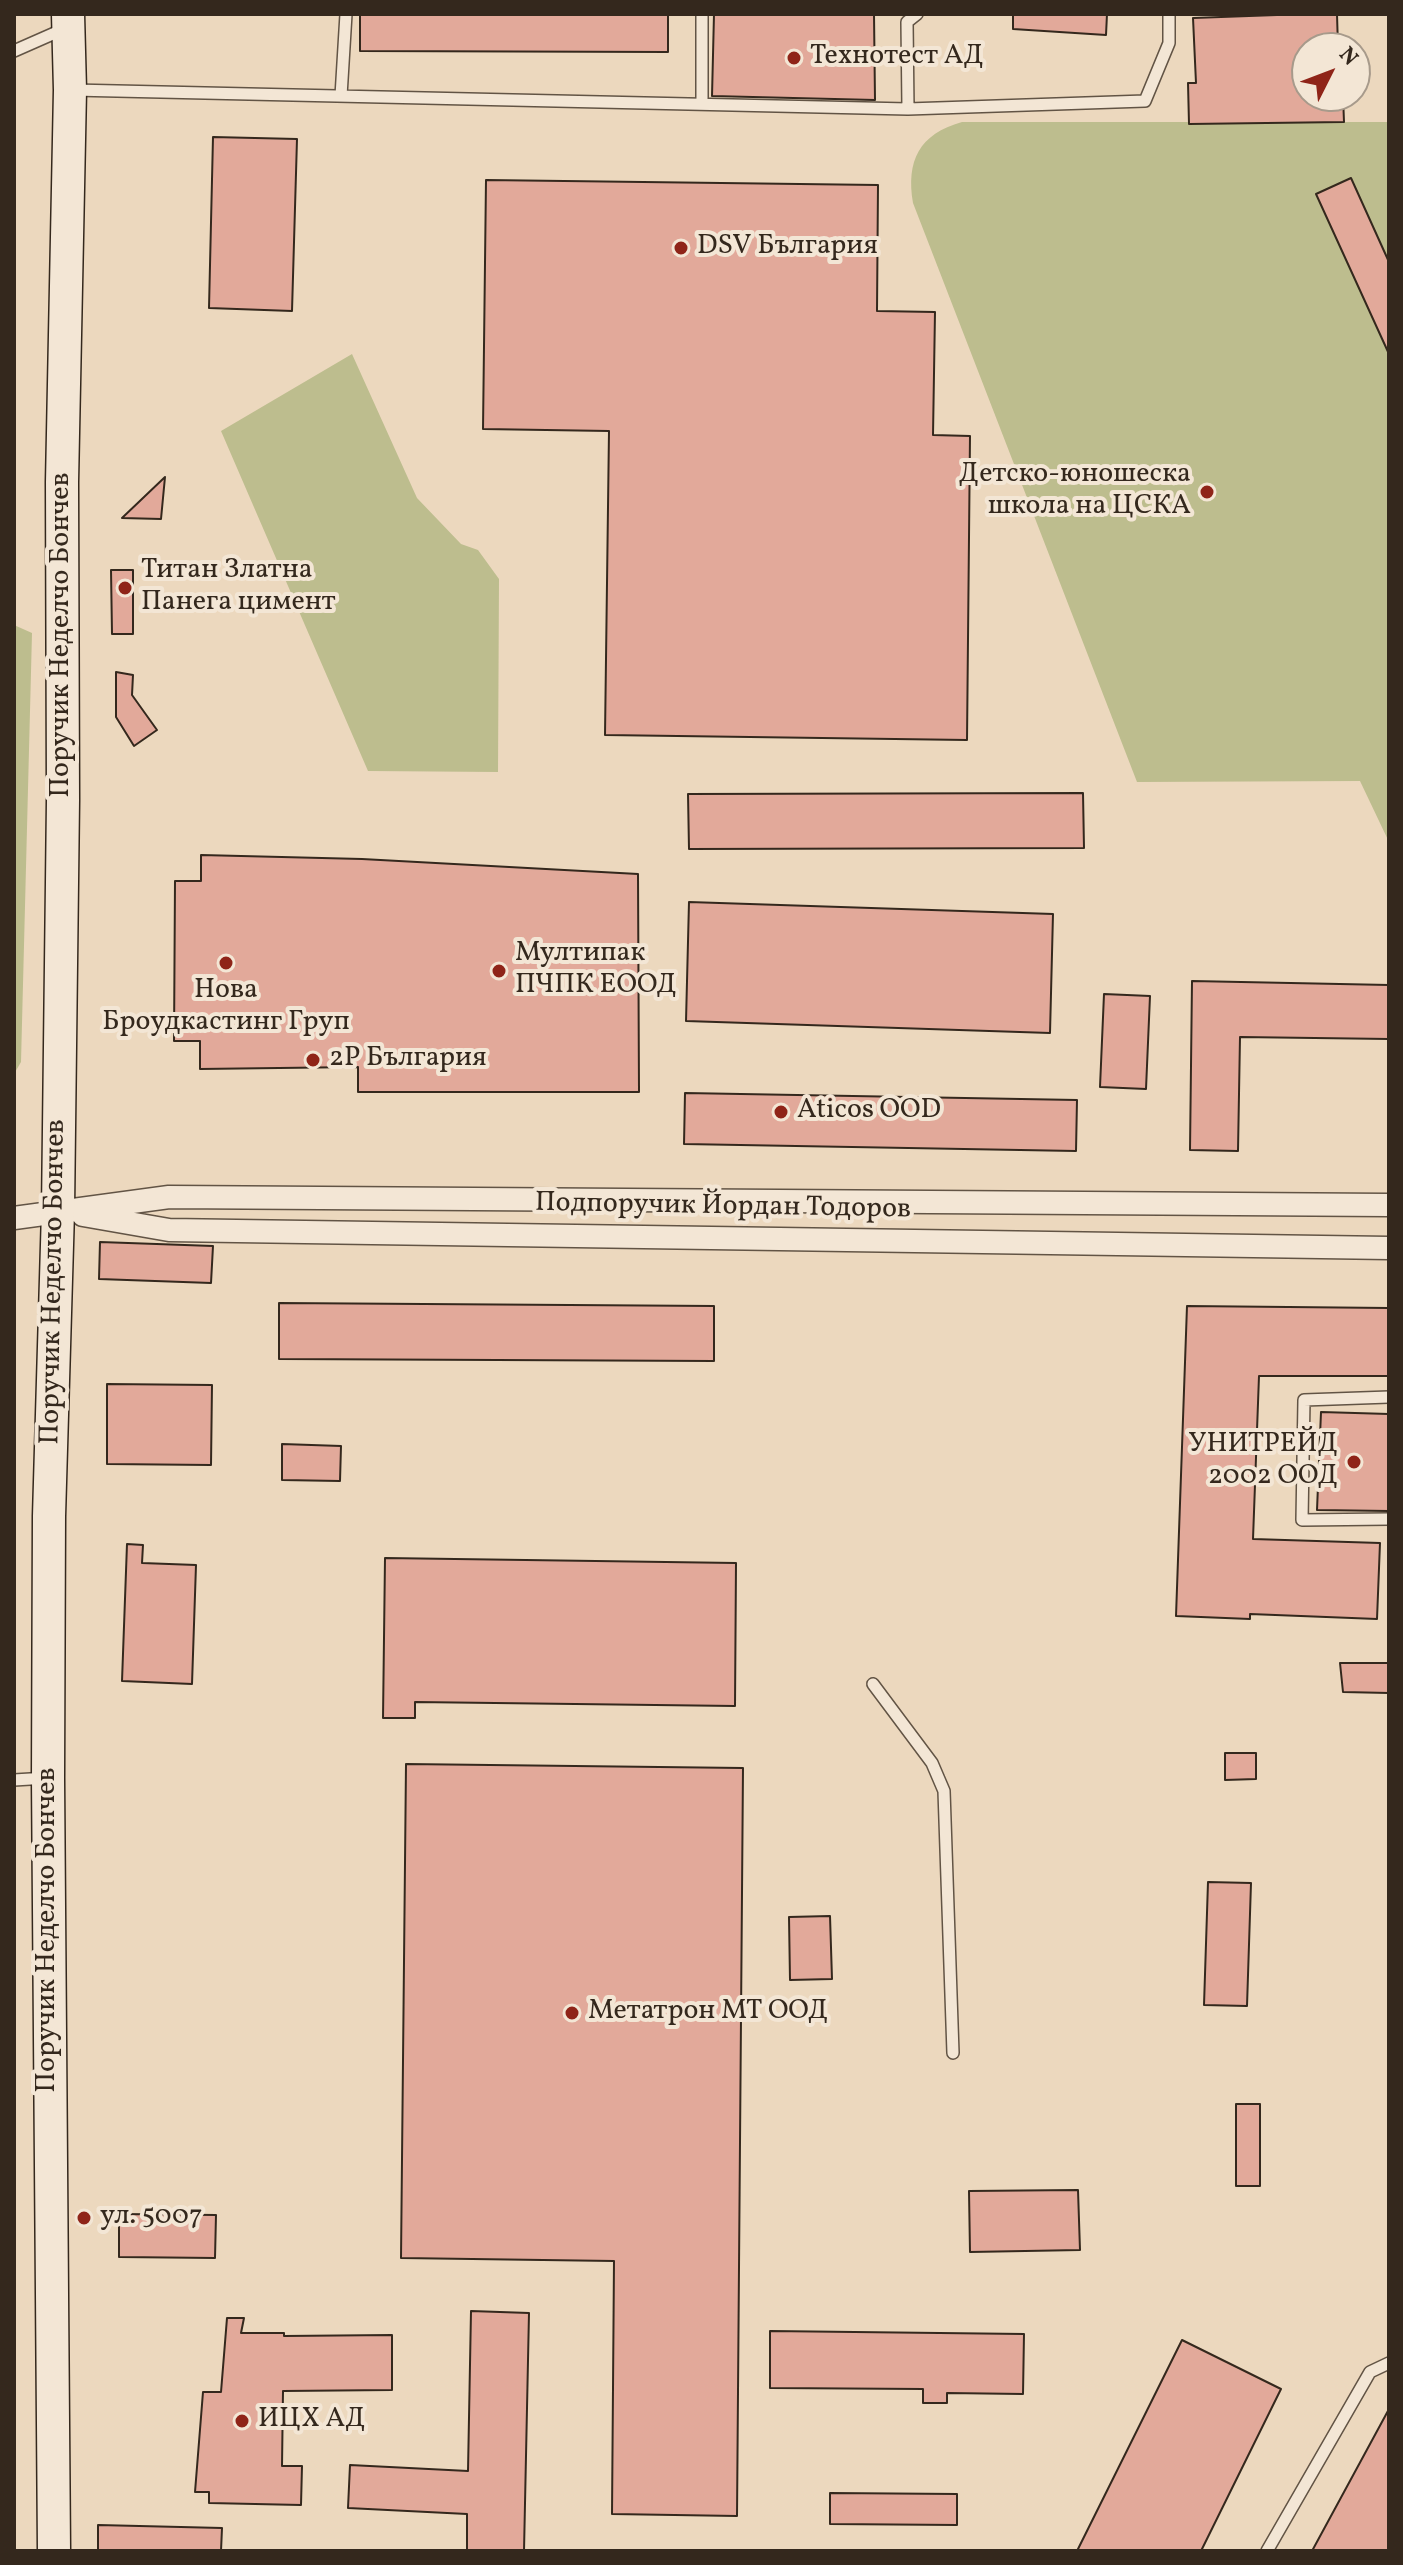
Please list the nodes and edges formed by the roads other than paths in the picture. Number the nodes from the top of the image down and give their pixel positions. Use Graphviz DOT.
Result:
graph roads {
  1 [pos="346,14"];
  2 [pos="702,14"];
  3 [pos="917,14"];
  4 [pos="1169,14"];
  5 [pos="68,21"];
  6 [pos="14,51"];
  7 [pos="70,90"];
  8 [pos="341,96"];
  9 [pos="702,104"];
  10 [pos="908,109"];
  11 [pos="1389,1205"];
  12 [pos="58,1211"];
  13 [pos="14,1218"];
  14 [pos="1389,1248"];
  15 [pos="1389,1397"];
  16 [pos="1389,1519"];
  17 [pos="873,1684"];
  18 [pos="48,1778"];
  19 [pos="14,1780"];
  20 [pos="953,2053"];
  21 [pos="1389,2363"];
  22 [pos="54,2551"];
  23 [pos="1267,2551"];
  1 -- 8 [label="lane"];
  2 -- 9 [label="lane"];
  3 -- 10 [label="lane"];
  4 -- 10 [label="lane"];
  5 -- 6 [label="lane"];
  5 -- 7 [label="street, Поручик Неделчо Бончев"];
  7 -- 8 [label="lane"];
  7 -- 12 [label="street, Поручик Неделчо Бончев"];
  8 -- 9 [label="lane"];
  9 -- 10 [label="lane"];
  11 -- 12 [label="street, Подпоручик Йордан Тодоров"];
  12 -- 13 [label="street, Подпоручик Йордан Тодоров"];
  12 -- 14 [label="street, Подпоручик Йордан Тодоров"];
  12 -- 18 [label="street, Поручик Неделчо Бончев"];
  15 -- 16 [label="lane"];
  17 -- 20 [label="lane"];
  18 -- 19 [label="lane"];
  18 -- 22 [label="street, Поручик Неделчо Бончев"];
  21 -- 23 [label="lane"];
}
